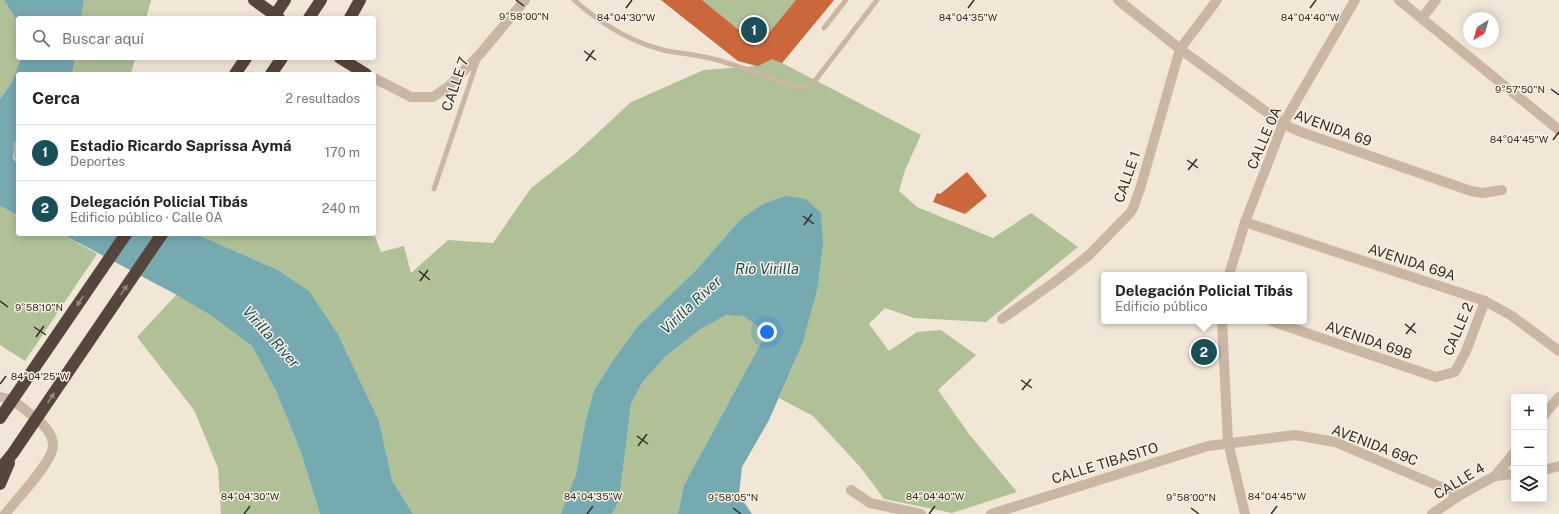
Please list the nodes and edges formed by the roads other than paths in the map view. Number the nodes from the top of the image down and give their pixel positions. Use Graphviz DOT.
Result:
graph roads {
  1 [pos="254,0"];
  2 [pos="285,0"];
  3 [pos="320,0"];
  4 [pos="360,0"];
  5 [pos="525,0"];
  6 [pos="574,0"];
  7 [pos="846,0"];
  8 [pos="877,0"];
  9 [pos="1118,0"];
  10 [pos="1217,0"];
  11 [pos="1355,0"];
  12 [pos="1399,0"];
  13 [pos="1436,0"];
  14 [pos="274,16"];
  15 [pos="276,16"];
  16 [pos="310,16"];
  17 [pos="351,16"];
  18 [pos="1422,18"];
  19 [pos="824,28"];
  20 [pos="1180,49"];
  21 [pos="480,54"];
  22 [pos="245,60"];
  23 [pos="281,60"];
  24 [pos="343,60"];
  25 [pos="355,60"];
  26 [pos="236,72"];
  27 [pos="272,72"];
  28 [pos="364,72"];
  29 [pos="365,72"];
  30 [pos="376,79"];
  31 [pos="1283,124"];
  32 [pos="1557,125"];
  33 [pos="434,189"];
  34 [pos="1502,190"];
  35 [pos="1245,222"];
  36 [pos="125,236"];
  37 [pos="161,236"];
  38 [pos="1231,272"];
  39 [pos="1485,301"];
  40 [pos="1002,319"];
  41 [pos="1222,324"];
  42 [pos="1280,324"];
  43 [pos="1559,351"];
  44 [pos="1436,377"];
  45 [pos="0,396"];
  46 [pos="1559,397"];
  47 [pos="1547,411"];
  48 [pos="0,418"];
  49 [pos="1228,442"];
  50 [pos="13,453"];
  51 [pos="1511,457"];
  52 [pos="1559,466"];
  53 [pos="0,469"];
  54 [pos="1547,469"];
  55 [pos="1511,474"];
  56 [pos="1495,476"];
  57 [pos="0,484"];
  58 [pos="851,490"];
  59 [pos="1460,495"];
  60 [pos="5,514"];
  61 [pos="921,514"];
  62 [pos="991,514"];
  63 [pos="1245,514"];
  64 [pos="1432,514"];
  1 -- 15 [label="highway"];
  2 -- 14 [label="highway"];
  3 -- 16 [label="highway"];
  4 -- 17 [label="highway"];
  5 -- 21 [label="street, CALLE 7"];
  6 -- 8 [label="lane"];
  7 -- 19 [label="lane"];
  9 -- 20 [label="street, AVENIDA 69"];
  10 -- 20 [label="street, CALLE 1"];
  11 -- 31 [label="street, CALLE 0A"];
  12 -- 18 [label="street"];
  13 -- 18 [label="street"];
  18 -- 32 [label="street"];
  20 -- 31 [label="street, AVENIDA 69"];
  20 -- 40 [label="street, CALLE 1"];
  21 -- 30 [label="street"];
  21 -- 33 [label="lane, CALLE 7"];
  22 -- 26 [label="highway"];
  23 -- 27 [label="highway"];
  24 -- 28 [label="highway"];
  25 -- 29 [label="highway"];
  31 -- 34 [label="street, AVENIDA 69"];
  31 -- 35 [label="street, CALLE 0A"];
  35 -- 38 [label="street, CALLE 0A"];
  35 -- 39 [label="street, AVENIDA 69A"];
  36 -- 48 [label="highway, one-way"];
  50 -- 37 [label="highway, one-way"];
  39 -- 43 [label="street, AVENIDA 69A"];
  39 -- 44 [label="street, CALLE 2"];
  41 -- 49 [label="street"];
  42 -- 44 [label="street, AVENIDA 69B"];
  45 -- 60 [label="street"];
  46 -- 47 [label="street"];
  49 -- 59 [label="street, AVENIDA 69C"];
  49 -- 62 [label="street, CALLE TIBASITO"];
  49 -- 63 [label="street"];
  50 -- 53 [label="highway"];
  50 -- 57 [label="highway"];
  51 -- 56 [label="street, CALLE 4"];
  52 -- 54 [label="street"];
  55 -- 56 [label="street"];
  56 -- 59 [label="street, CALLE 4"];
  58 -- 61 [label="street"];
  59 -- 64 [label="street, CALLE 4"];
}
